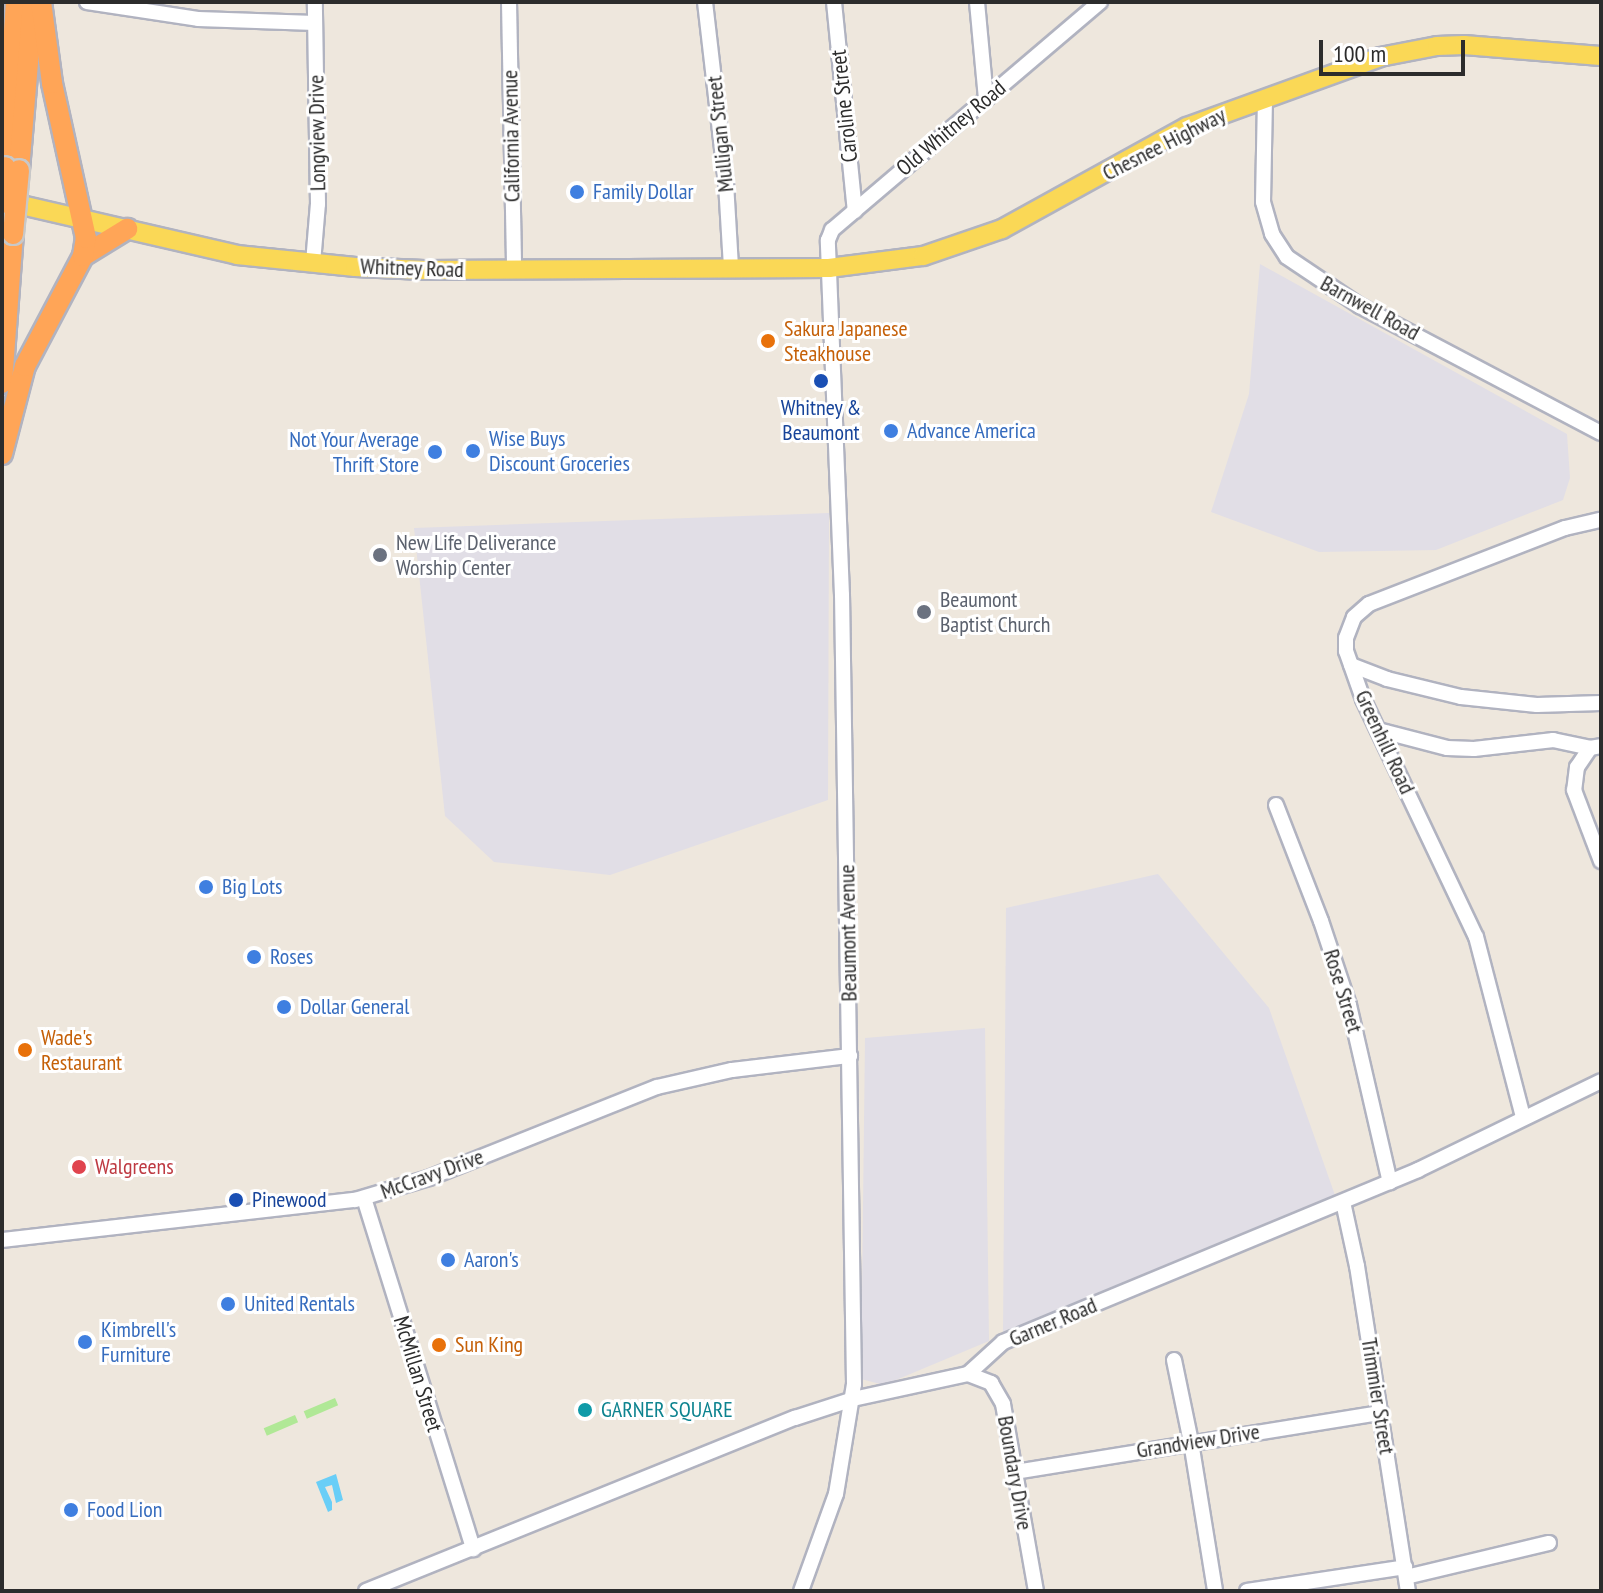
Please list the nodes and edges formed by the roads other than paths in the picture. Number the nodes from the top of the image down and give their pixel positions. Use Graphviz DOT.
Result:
graph roads {
  1 [pos="16,2"];
  2 [pos="34,2"];
  3 [pos="41,2"];
  4 [pos="87,2"];
  5 [pos="315,2"];
  6 [pos="509,2"];
  7 [pos="705,2"];
  8 [pos="834,2"];
  9 [pos="977,2"];
  10 [pos="1100,2"];
  11 [pos="315,23"];
  12 [pos="1601,56"];
  13 [pos="1265,98"];
  14 [pos="986,99"];
  15 [pos="12,168"];
  16 [pos="2,201"];
  17 [pos="855,211"];
  18 [pos="82,218"];
  19 [pos="127,229"];
  20 [pos="83,256"];
  21 [pos="313,263"];
  22 [pos="731,266"];
  23 [pos="829,268"];
  24 [pos="514,270"];
  25 [pos="2,383"];
  26 [pos="1601,433"];
  27 [pos="2,454"];
  28 [pos="1601,520"];
  29 [pos="1351,665"];
  30 [pos="1601,703"];
  31 [pos="1378,730"];
  32 [pos="1596,747"];
  33 [pos="1276,805"];
  34 [pos="1601,861"];
  35 [pos="850,1056"];
  36 [pos="1601,1081"];
  37 [pos="1523,1117"];
  38 [pos="1390,1182"];
  39 [pos="364,1198"];
  40 [pos="1343,1202"];
  41 [pos="2,1240"];
  42 [pos="1174,1360"];
  43 [pos="968,1374"];
  44 [pos="853,1399"];
  45 [pos="1381,1413"];
  46 [pos="1191,1442"];
  47 [pos="1015,1472"];
  48 [pos="1549,1543"];
  49 [pos="473,1549"];
  50 [pos="1406,1578"];
  51 [pos="366,1591"];
  52 [pos="801,1591"];
  53 [pos="1036,1591"];
  54 [pos="1215,1591"];
  55 [pos="1247,1591"];
  1 -- 15 [label="highway"];
  2 -- 15 [label="highway"];
  3 -- 18 [label="highway"];
  4 -- 11 [label="street"];
  5 -- 11 [label="street, Longview Drive"];
  6 -- 24 [label="street, California Avenue"];
  7 -- 22 [label="street, Mulligan Street"];
  8 -- 17 [label="street, Caroline Street"];
  9 -- 14 [label="street"];
  10 -- 14 [label="street, Old Whitney Road"];
  11 -- 21 [label="street, Longview Drive"];
  12 -- 13 [label="main road, Chesnee Highway"];
  13 -- 23 [label="main road, Chesnee Highway"];
  13 -- 26 [label="street, Barnwell Road"];
  14 -- 17 [label="street, Old Whitney Road"];
  15 -- 16 [label="highway, bridge"];
  15 -- 25 [label="highway, bridge"];
  16 -- 18 [label="main road, Whitney Road"];
  17 -- 23 [label="street, Old Whitney Road"];
  18 -- 19 [label="main road, Whitney Road"];
  18 -- 20 [label="highway"];
  19 -- 20 [label="highway"];
  19 -- 21 [label="main road, Whitney Road"];
  20 -- 27 [label="highway"];
  21 -- 24 [label="main road, Whitney Road"];
  22 -- 23 [label="main road, Whitney Road"];
  22 -- 24 [label="main road, Whitney Road"];
  23 -- 35 [label="street, Beaumont Avenue"];
  28 -- 29 [label="street, Greenhill Road"];
  29 -- 30 [label="street"];
  29 -- 31 [label="street, Greenhill Road"];
  31 -- 32 [label="street"];
  31 -- 37 [label="street, Greenhill Road"];
  32 -- 34 [label="street"];
  33 -- 38 [label="street, Rose Street"];
  35 -- 39 [label="street, McCravy Drive"];
  35 -- 44 [label="street, Beaumont Avenue"];
  36 -- 37 [label="street, Garner Road"];
  37 -- 38 [label="street, Garner Road"];
  38 -- 40 [label="street, Garner Road"];
  39 -- 41 [label="street, McCravy Drive"];
  39 -- 49 [label="street, McMillan Street"];
  40 -- 43 [label="street, Garner Road"];
  40 -- 45 [label="street, Trimmier Street"];
  42 -- 46 [label="street"];
  43 -- 44 [label="street"];
  43 -- 47 [label="street, Boundary Drive"];
  44 -- 49 [label="street"];
  44 -- 52 [label="street, Beaumont Avenue"];
  45 -- 46 [label="street, Grandview Drive"];
  45 -- 50 [label="street, Trimmier Street"];
  46 -- 47 [label="street, Grandview Drive"];
  46 -- 54 [label="street"];
  47 -- 53 [label="street, Boundary Drive"];
  48 -- 50 [label="street"];
  49 -- 51 [label="street"];
  50 -- 55 [label="street"];
}
